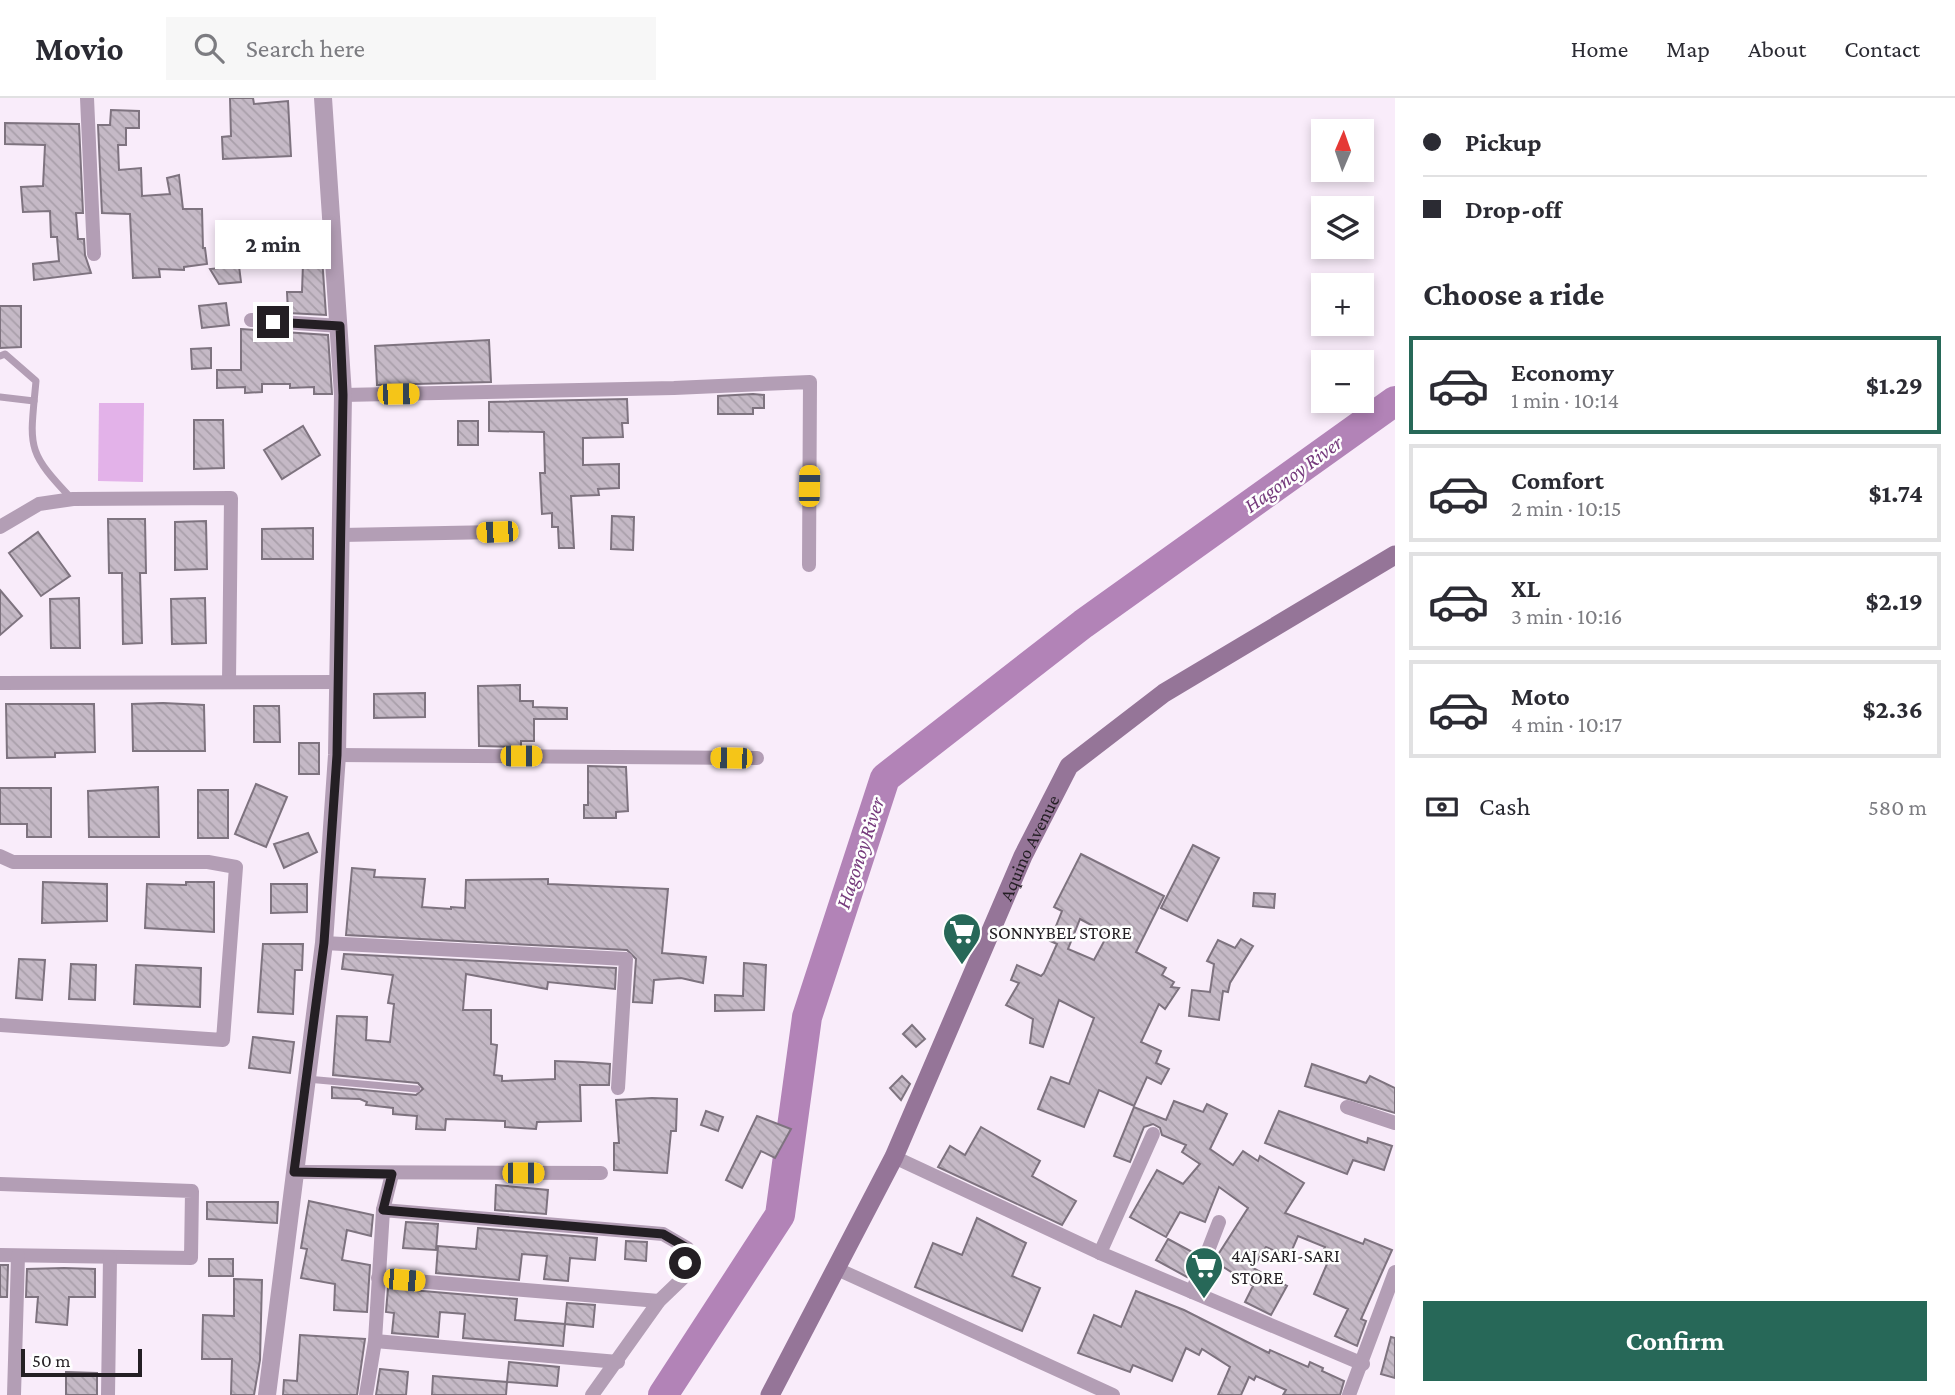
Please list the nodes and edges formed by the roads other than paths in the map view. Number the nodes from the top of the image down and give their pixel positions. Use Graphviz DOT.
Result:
graph roads {
  1 [pos="87,98"];
  2 [pos="323,98"];
  3 [pos="94,254"];
  4 [pos="251,320"];
  5 [pos="340,326"];
  6 [pos="0,356"];
  7 [pos="343,395"];
  8 [pos="0,397"];
  9 [pos="34,401"];
  10 [pos="73,499"];
  11 [pos="0,527"];
  12 [pos="497,532"];
  13 [pos="341,535"];
  14 [pos="1395,555"];
  15 [pos="808,565"];
  16 [pos="229,682"];
  17 [pos="338,682"];
  18 [pos="0,683"];
  19 [pos="337,755"];
  20 [pos="757,758"];
  21 [pos="0,856"];
  22 [pos="324,943"];
  23 [pos="0,1025"];
  24 [pos="307,1079"];
  25 [pos="618,1088"];
  26 [pos="417,1089"];
  27 [pos="1347,1107"];
  28 [pos="1395,1123"];
  29 [pos="1153,1134"];
  30 [pos="894,1157"];
  31 [pos="294,1172"];
  32 [pos="601,1172"];
  33 [pos="392,1174"];
  34 [pos="0,1184"];
  35 [pos="383,1210"];
  36 [pos="1219,1222"];
  37 [pos="1100,1253"];
  38 [pos="0,1255"];
  39 [pos="18,1255"];
  40 [pos="110,1258"];
  41 [pos="837,1269"];
  42 [pos="1395,1272"];
  43 [pos="378,1278"];
  44 [pos="1192,1292"];
  45 [pos="659,1301"];
  46 [pos="375,1341"];
  47 [pos="618,1362"];
  48 [pos="1363,1364"];
  49 [pos="14,1395"];
  50 [pos="108,1395"];
  51 [pos="267,1395"];
  52 [pos="366,1395"];
  53 [pos="592,1395"];
  54 [pos="770,1395"];
  55 [pos="1113,1395"];
  56 [pos="1349,1395"];
  1 -- 3 [label="street"];
  2 -- 5 [label="street"];
  4 -- 5 [label="street"];
  5 -- 7 [label="street"];
  6 -- 9 [label="lane"];
  7 -- 13 [label="street"];
  7 -- 15 [label="street"];
  8 -- 9 [label="lane"];
  9 -- 10 [label="lane"];
  10 -- 11 [label="street"];
  10 -- 16 [label="street"];
  12 -- 13 [label="street"];
  13 -- 17 [label="street"];
  14 -- 30 [label="main road, Aquino Avenue"];
  16 -- 17 [label="street"];
  16 -- 18 [label="street"];
  17 -- 19 [label="street"];
  19 -- 20 [label="street"];
  19 -- 22 [label="street"];
  21 -- 23 [label="street"];
  22 -- 24 [label="street"];
  22 -- 25 [label="street"];
  24 -- 26 [label="lane"];
  24 -- 31 [label="street"];
  27 -- 28 [label="street"];
  29 -- 37 [label="street"];
  30 -- 37 [label="street"];
  30 -- 41 [label="main road, Aquino Avenue"];
  31 -- 33 [label="street"];
  31 -- 51 [label="street"];
  32 -- 33 [label="street"];
  33 -- 35 [label="street"];
  34 -- 40 [label="street"];
  35 -- 43 [label="street"];
  35 -- 45 [label="street"];
  36 -- 44 [label="street"];
  37 -- 44 [label="street"];
  38 -- 39 [label="street"];
  39 -- 40 [label="street"];
  39 -- 49 [label="street"];
  40 -- 50 [label="street"];
  41 -- 54 [label="main road, Aquino Avenue"];
  41 -- 55 [label="street"];
  42 -- 48 [label="street"];
  43 -- 45 [label="street"];
  43 -- 46 [label="street"];
  44 -- 48 [label="street"];
  45 -- 47 [label="street"];
  46 -- 47 [label="street"];
  46 -- 52 [label="street"];
  47 -- 53 [label="street"];
  48 -- 56 [label="street"];
}
